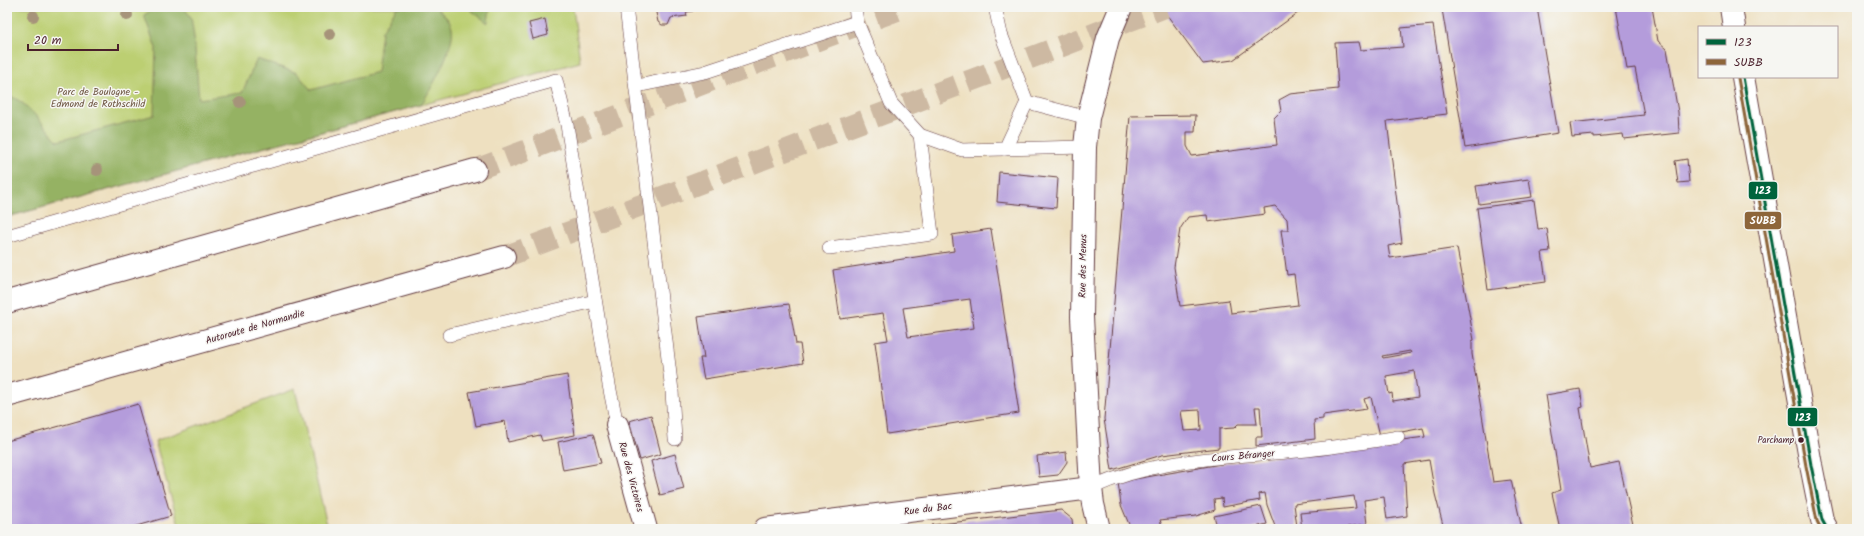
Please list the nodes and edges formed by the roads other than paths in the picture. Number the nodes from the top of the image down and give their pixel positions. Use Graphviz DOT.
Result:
graph roads {
  1 [pos="626,7"];
  2 [pos="855,7"];
  3 [pos="995,7"];
  4 [pos="1121,7"];
  5 [pos="1731,7"];
  6 [pos="857,22"];
  7 [pos="1734,26"];
  8 [pos="1743,78"];
  9 [pos="637,86"];
  10 [pos="1027,102"];
  11 [pos="1088,118"];
  12 [pos="920,136"];
  13 [pos="1085,147"];
  14 [pos="1005,149"];
  15 [pos="475,170"];
  16 [pos="7,236"];
  17 [pos="829,248"];
  18 [pos="504,257"];
  19 [pos="595,301"];
  20 [pos="7,302"];
  21 [pos="449,335"];
  22 [pos="7,396"];
  23 [pos="617,425"];
  24 [pos="1398,437"];
  25 [pos="675,439"];
  26 [pos="1091,488"];
  27 [pos="646,529"];
  28 [pos="765,529"];
  29 [pos="1099,529"];
  30 [pos="1827,529"];
  1 -- 9 [label="lane"];
  2 -- 6 [label="lane"];
  3 -- 10 [label="lane"];
  4 -- 11 [label="main road, Rue des Menus"];
  5 -- 7 [label="main road"];
  6 -- 9 [label="lane"];
  6 -- 12 [label="lane"];
  8 -- 30 [label="main road"];
  9 -- 25 [label="lane"];
  10 -- 11 [label="lane"];
  10 -- 14 [label="lane"];
  11 -- 13 [label="main road, Rue des Menus"];
  12 -- 14 [label="lane"];
  12 -- 17 [label="lane"];
  13 -- 14 [label="lane"];
  13 -- 26 [label="main road, Rue des Menus"];
  15 -- 20 [label="main road"];
  16 -- 19 [label="lane"];
  18 -- 22 [label="main road, Autoroute de Normandie"];
  19 -- 21 [label="lane"];
  19 -- 23 [label="lane"];
  23 -- 27 [label="main road, Rue des Victoires"];
  24 -- 26 [label="lane, Cours Béranger"];
  26 -- 28 [label="main road, Rue du Bac"];
  26 -- 29 [label="main road, Rue des Menus"];
}
